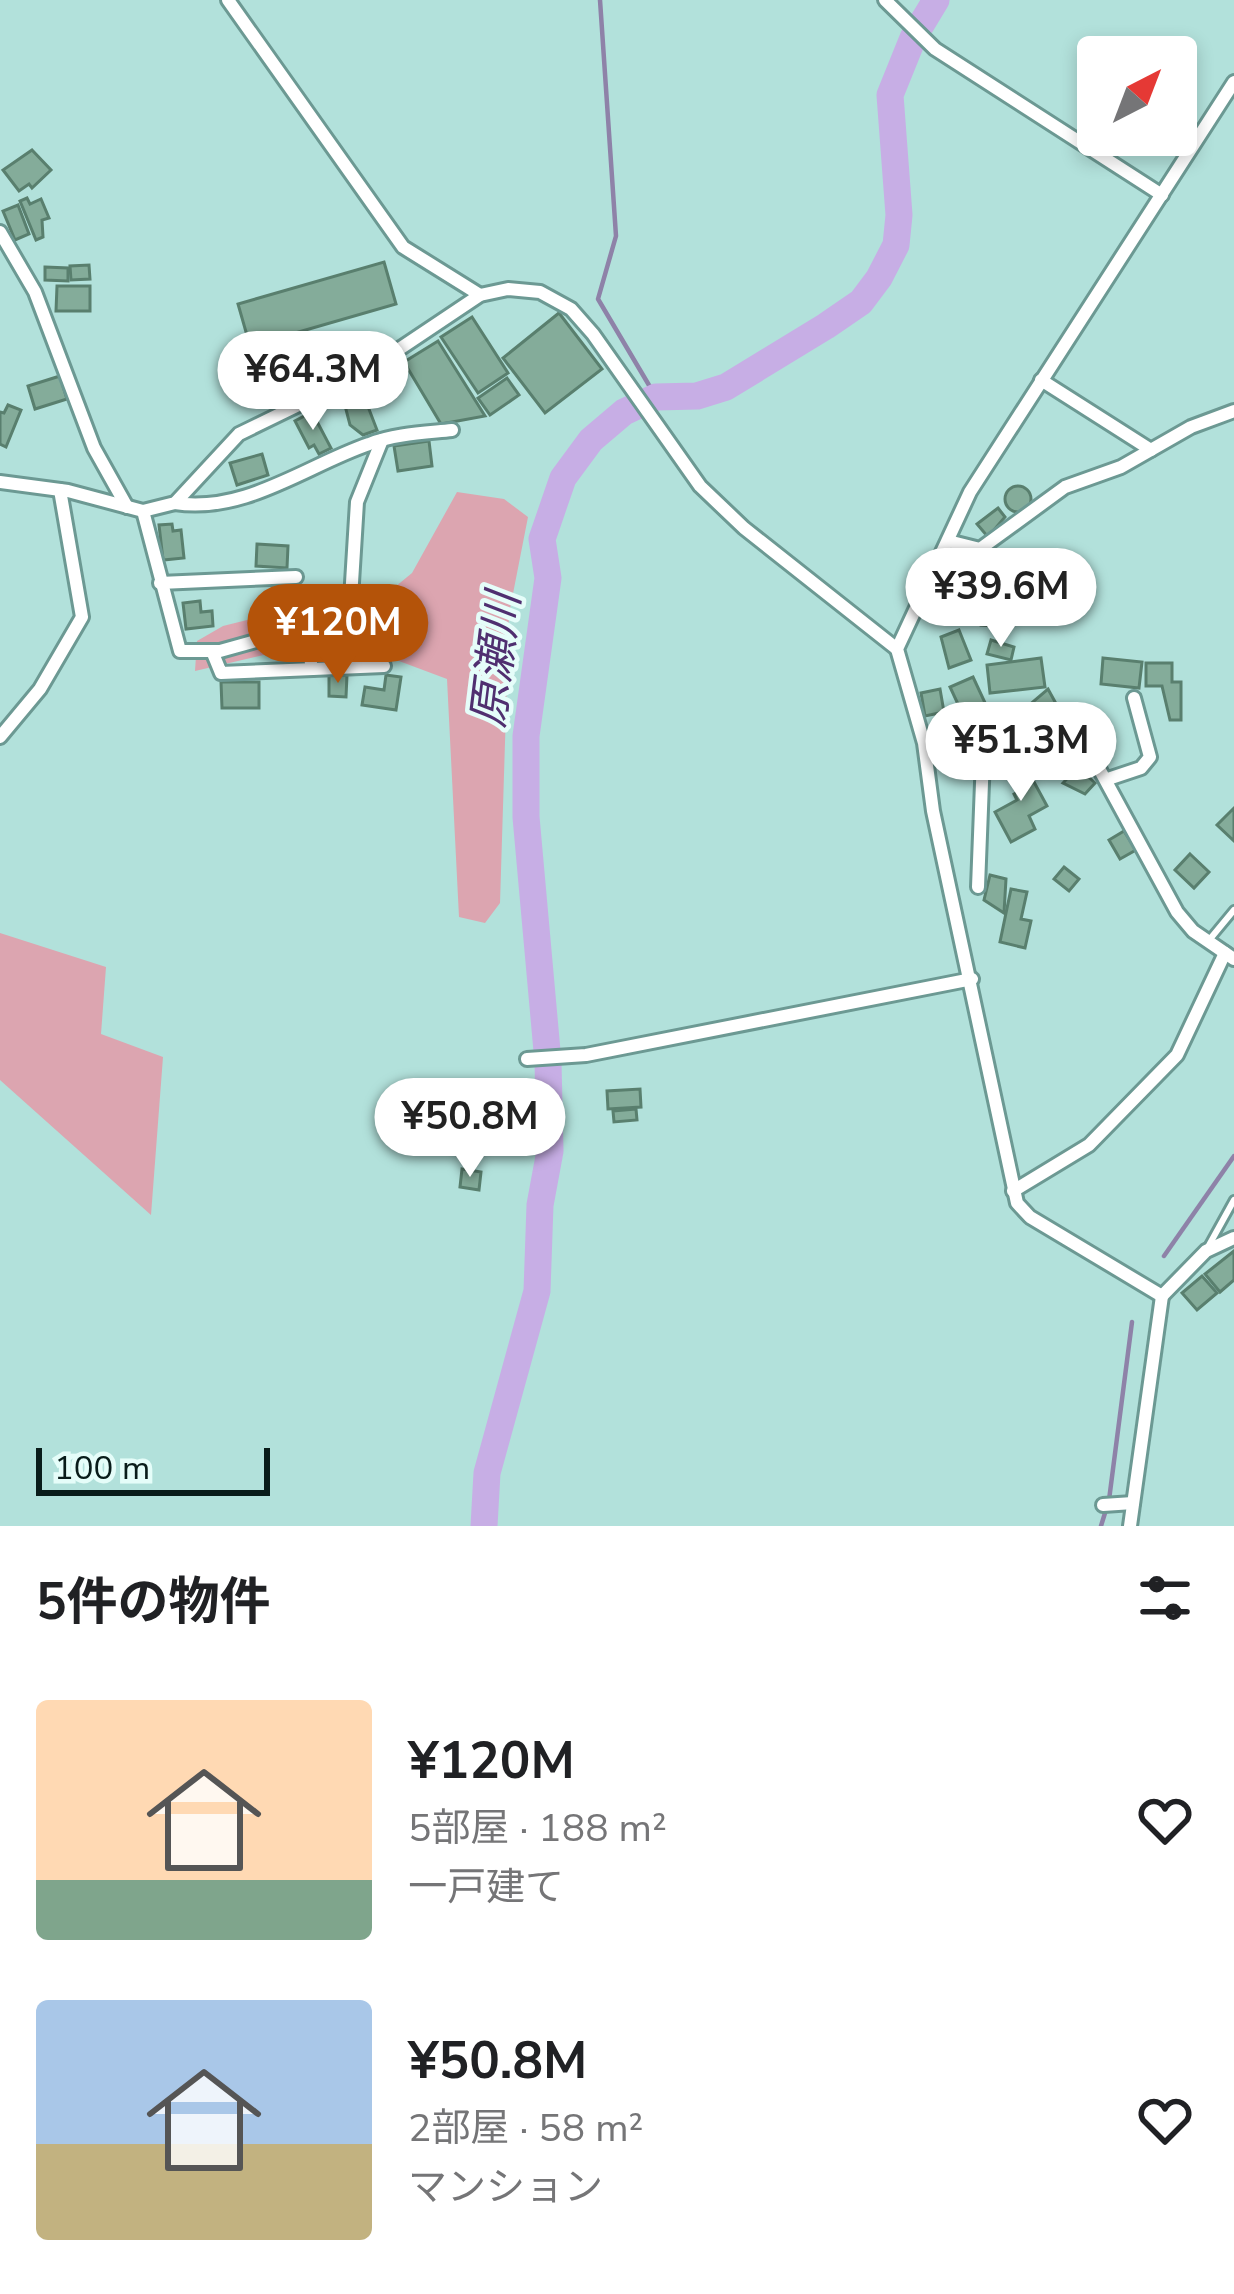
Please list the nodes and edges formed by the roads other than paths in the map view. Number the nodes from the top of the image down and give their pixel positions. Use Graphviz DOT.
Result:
graph roads {
  1 [pos="228,0"];
  2 [pos="884,0"];
  3 [pos="1234,82"];
  4 [pos="1162,195"];
  5 [pos="0,232"];
  6 [pos="480,295"];
  7 [pos="1041,380"];
  8 [pos="1234,411"];
  9 [pos="452,430"];
  10 [pos="382,440"];
  11 [pos="1151,450"];
  12 [pos="0,482"];
  13 [pos="60,490"];
  14 [pos="175,502"];
  15 [pos="127,507"];
  16 [pos="143,511"];
  17 [pos="949,541"];
  18 [pos="980,549"];
  19 [pos="296,577"];
  20 [pos="160,583"];
  21 [pos="962,586"];
  22 [pos="305,627"];
  23 [pos="897,649"];
  24 [pos="212,651"];
  25 [pos="384,666"];
  26 [pos="312,669"];
  27 [pos="1134,698"];
  28 [pos="0,737"];
  29 [pos="922,737"];
  30 [pos="983,757"];
  31 [pos="1108,779"];
  32 [pos="978,860"];
  33 [pos="948,863"];
  34 [pos="978,887"];
  35 [pos="1234,910"];
  36 [pos="1208,941"];
  37 [pos="1229,956"];
  38 [pos="972,979"];
  39 [pos="527,1059"];
  40 [pos="1013,1190"];
  41 [pos="1234,1200"];
  42 [pos="1234,1238"];
  43 [pos="1206,1251"];
  44 [pos="1162,1296"];
  45 [pos="1128,1504"];
  46 [pos="1102,1505"];
  47 [pos="1130,1526"];
  1 -- 6 [label="street"];
  2 -- 4 [label="street"];
  3 -- 4 [label="street"];
  4 -- 7 [label="street"];
  5 -- 15 [label="street"];
  6 -- 14 [label="street"];
  6 -- 23 [label="street"];
  7 -- 11 [label="street"];
  7 -- 17 [label="street"];
  8 -- 11 [label="street"];
  9 -- 10 [label="street"];
  10 -- 14 [label="street"];
  10 -- 22 [label="street"];
  11 -- 18 [label="street"];
  12 -- 13 [label="street"];
  13 -- 15 [label="street"];
  13 -- 28 [label="street"];
  14 -- 16 [label="street"];
  15 -- 16 [label="street"];
  16 -- 20 [label="street"];
  17 -- 18 [label="street"];
  17 -- 23 [label="street"];
  18 -- 21 [label="street"];
  19 -- 20 [label="street"];
  20 -- 24 [label="street"];
  22 -- 24 [label="street"];
  22 -- 26 [label="street"];
  23 -- 29 [label="street"];
  24 -- 26 [label="street"];
  25 -- 26 [label="street"];
  27 -- 31 [label="street"];
  29 -- 30 [label="street"];
  29 -- 33 [label="street"];
  30 -- 31 [label="street"];
  30 -- 32 [label="street"];
  31 -- 36 [label="street"];
  32 -- 33 [label="street"];
  32 -- 34 [label="street"];
  33 -- 38 [label="street"];
  35 -- 36 [label="lane"];
  36 -- 37 [label="street"];
  37 -- 40 [label="street"];
  38 -- 39 [label="street"];
  38 -- 40 [label="street"];
  40 -- 44 [label="street"];
  41 -- 43 [label="lane"];
  42 -- 43 [label="street"];
  43 -- 44 [label="street"];
  44 -- 45 [label="street"];
  45 -- 46 [label="street"];
  45 -- 47 [label="street"];
}
